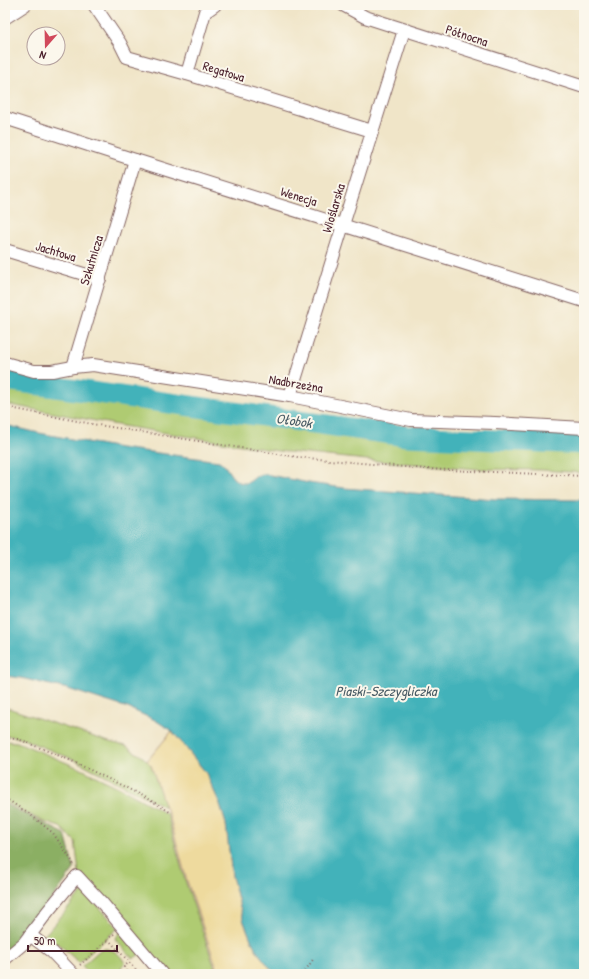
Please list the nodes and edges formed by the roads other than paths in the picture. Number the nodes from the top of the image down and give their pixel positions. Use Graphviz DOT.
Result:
graph roads {
  1 [pos="24,5"];
  2 [pos="94,5"];
  3 [pos="215,5"];
  4 [pos="342,5"];
  5 [pos="5,18"];
  6 [pos="404,30"];
  7 [pos="187,74"];
  8 [pos="584,87"];
  9 [pos="5,118"];
  10 [pos="372,131"];
  11 [pos="135,160"];
  12 [pos="342,225"];
  13 [pos="5,250"];
  14 [pos="100,278"];
  15 [pos="584,301"];
  16 [pos="5,363"];
  17 [pos="73,367"];
  18 [pos="290,396"];
  19 [pos="584,428"];
  20 [pos="30,934"];
  21 [pos="5,959"];
  22 [pos="73,973"];
  23 [pos="162,974"];
  1 -- 5 [label="street"];
  2 -- 7 [label="street, Regatowa"];
  3 -- 7 [label="street"];
  4 -- 6 [label="street, Północna"];
  6 -- 8 [label="street, Północna"];
  6 -- 10 [label="street, Wioślarska"];
  7 -- 10 [label="street, Regatowa"];
  9 -- 11 [label="street, Wenecja"];
  10 -- 12 [label="street, Wioślarska"];
  11 -- 12 [label="street, Wenecja"];
  11 -- 14 [label="street, Szkutnicza"];
  12 -- 15 [label="street, Wenecja"];
  12 -- 18 [label="street, Wioślarska"];
  13 -- 14 [label="street, Jachtowa"];
  14 -- 17 [label="street, Szkutnicza"];
  16 -- 17 [label="street, Nadbrzeżna"];
  17 -- 18 [label="street, Nadbrzeżna"];
  18 -- 19 [label="street, Nadbrzeżna"];
  20 -- 21 [label="street"];
  20 -- 22 [label="street"];
  20 -- 23 [label="street"];
}
